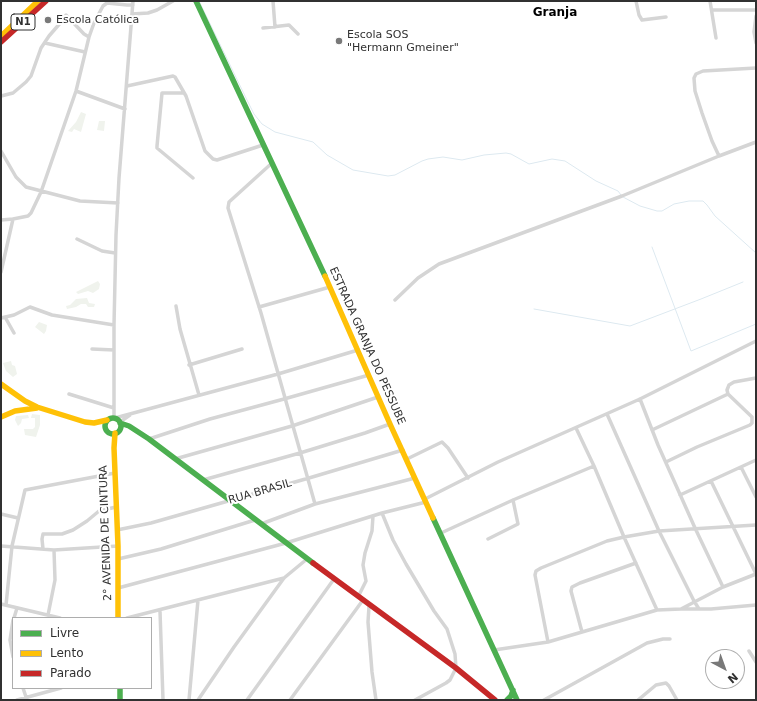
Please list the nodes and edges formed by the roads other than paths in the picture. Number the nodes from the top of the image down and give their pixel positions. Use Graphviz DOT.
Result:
graph roads {
  1 [pos="38,1"];
  2 [pos="46,1"];
  3 [pos="173,1"];
  4 [pos="196,1"];
  5 [pos="273,1"];
  6 [pos="636,1"];
  7 [pos="710,1"];
  8 [pos="133,3"];
  9 [pos="712,10"];
  10 [pos="756,10"];
  11 [pos="132,14"];
  12 [pos="66,15"];
  13 [pos="756,16"];
  14 [pos="666,17"];
  15 [pos="62,21"];
  16 [pos="275,27"];
  17 [pos="263,28"];
  18 [pos="298,34"];
  19 [pos="1,36"];
  20 [pos="89,37"];
  21 [pos="716,38"];
  22 [pos="1,42"];
  23 [pos="45,42"];
  24 [pos="756,43"];
  25 [pos="85,52"];
  26 [pos="756,68"];
  27 [pos="127,86"];
  28 [pos="76,91"];
  29 [pos="184,93"];
  30 [pos="1,96"];
  31 [pos="124,109"];
  32 [pos="756,142"];
  33 [pos="263,145"];
  34 [pos="1,151"];
  35 [pos="719,156"];
  36 [pos="272,163"];
  37 [pos="193,178"];
  38 [pos="41,192"];
  39 [pos="118,203"];
  40 [pos="13,219"];
  41 [pos="1,220"];
  42 [pos="77,240"];
  43 [pos="115,253"];
  44 [pos="1,272"];
  45 [pos="330,287"];
  46 [pos="395,300"];
  47 [pos="176,306"];
  48 [pos="259,307"];
  49 [pos="3,318"];
  50 [pos="114,325"];
  51 [pos="14,333"];
  52 [pos="756,342"];
  53 [pos="92,349"];
  54 [pos="242,349"];
  55 [pos="114,350"];
  56 [pos="358,350"];
  57 [pos="190,365"];
  58 [pos="278,374"];
  59 [pos="369,375"];
  60 [pos="756,378"];
  61 [pos="1,384"];
  62 [pos="69,394"];
  63 [pos="728,394"];
  64 [pos="199,395"];
  65 [pos="378,397"];
  66 [pos="284,399"];
  67 [pos="640,399"];
  68 [pos="37,408"];
  69 [pos="114,408"];
  70 [pos="607,414"];
  71 [pos="1,417"];
  72 [pos="752,417"];
  73 [pos="107,420"];
  74 [pos="117,420"];
  75 [pos="756,420"];
  76 [pos="94,423"];
  77 [pos="390,424"];
  78 [pos="292,426"];
  79 [pos="576,428"];
  80 [pos="134,430"];
  81 [pos="652,430"];
  82 [pos="107,431"];
  83 [pos="117,432"];
  84 [pos="149,439"];
  85 [pos="114,448"];
  86 [pos="402,450"];
  87 [pos="300,453"];
  88 [pos="175,459"];
  89 [pos="407,459"];
  90 [pos="756,460"];
  91 [pos="666,462"];
  92 [pos="594,466"];
  93 [pos="742,467"];
  94 [pos="115,473"];
  95 [pos="416,477"];
  96 [pos="309,478"];
  97 [pos="468,478"];
  98 [pos="203,480"];
  99 [pos="711,481"];
  100 [pos="680,495"];
  101 [pos="756,497"];
  102 [pos="514,500"];
  103 [pos="229,501"];
  104 [pos="426,501"];
  105 [pos="315,504"];
  106 [pos="116,507"];
  107 [pos="382,513"];
  108 [pos="1,514"];
  109 [pos="373,516"];
  110 [pos="18,518"];
  111 [pos="255,520"];
  112 [pos="261,524"];
  113 [pos="756,524"];
  114 [pos="732,526"];
  115 [pos="695,528"];
  116 [pos="117,530"];
  117 [pos="658,530"];
  118 [pos="441,533"];
  119 [pos="624,537"];
  120 [pos="488,539"];
  121 [pos="286,543"];
  122 [pos="1,546"];
  123 [pos="12,546"];
  124 [pos="118,546"];
  125 [pos="42,549"];
  126 [pos="54,550"];
  127 [pos="118,559"];
  128 [pos="308,559"];
  129 [pos="636,563"];
  130 [pos="756,574"];
  131 [pos="284,578"];
  132 [pos="334,579"];
  133 [pos="723,587"];
  134 [pos="118,588"];
  135 [pos="360,599"];
  136 [pos="198,600"];
  137 [pos="694,601"];
  138 [pos="1,604"];
  139 [pos="6,605"];
  140 [pos="756,605"];
  141 [pos="369,606"];
  142 [pos="17,608"];
  143 [pos="681,609"];
  144 [pos="699,609"];
  145 [pos="657,610"];
  146 [pos="160,611"];
  147 [pos="48,615"];
  148 [pos="14,617"];
  149 [pos="56,617"];
  150 [pos="118,617"];
  151 [pos="133,617"];
  152 [pos="12,626"];
  153 [pos="582,632"];
  154 [pos="670,639"];
  155 [pos="548,642"];
  156 [pos="494,650"];
  157 [pos="12,651"];
  158 [pos="749,651"];
  159 [pos="756,662"];
  160 [pos="456,668"];
  161 [pos="23,689"];
  162 [pos="58,689"];
  163 [pos="120,689"];
  164 [pos="513,690"];
  165 [pos="26,699"];
  166 [pos="17,700"];
  167 [pos="120,700"];
  168 [pos="163,700"];
  169 [pos="189,700"];
  170 [pos="198,700"];
  171 [pos="247,700"];
  172 [pos="290,700"];
  173 [pos="376,700"];
  174 [pos="415,700"];
  175 [pos="495,700"];
  176 [pos="507,700"];
  177 [pos="517,700"];
  178 [pos="544,700"];
  179 [pos="638,700"];
  180 [pos="677,700"];
  1 -- 19 [label="street, N1"];
  2 -- 22 [label="street, N1"];
  3 -- 11 [label="street"];
  4 -- 33 [label="street, ESTRADA GRANJA DO PESSUBE"];
  5 -- 16 [label="street"];
  6 -- 14 [label="street"];
  7 -- 9 [label="street"];
  8 -- 11 [label="street"];
  8 -- 20 [label="street"];
  9 -- 10 [label="street"];
  9 -- 21 [label="street"];
  11 -- 27 [label="street"];
  12 -- 20 [label="street"];
  13 -- 24 [label="street"];
  15 -- 23 [label="street"];
  16 -- 17 [label="street"];
  16 -- 18 [label="street"];
  20 -- 25 [label="street"];
  23 -- 25 [label="street"];
  23 -- 30 [label="street"];
  25 -- 28 [label="street"];
  26 -- 35 [label="street"];
  27 -- 29 [label="street"];
  27 -- 31 [label="street"];
  28 -- 31 [label="street"];
  28 -- 38 [label="street"];
  29 -- 33 [label="street"];
  29 -- 37 [label="street"];
  31 -- 39 [label="street"];
  32 -- 35 [label="street"];
  33 -- 36 [label="street, ESTRADA GRANJA DO PESSUBE"];
  34 -- 38 [label="street"];
  35 -- 46 [label="street"];
  36 -- 45 [label="street, ESTRADA GRANJA DO PESSUBE"];
  36 -- 48 [label="street"];
  38 -- 39 [label="street"];
  38 -- 40 [label="street"];
  39 -- 43 [label="street"];
  40 -- 41 [label="street"];
  40 -- 44 [label="street"];
  42 -- 43 [label="street"];
  43 -- 50 [label="street"];
  45 -- 48 [label="street"];
  45 -- 56 [label="street, ESTRADA GRANJA DO PESSUBE"];
  47 -- 57 [label="street"];
  48 -- 58 [label="street"];
  49 -- 50 [label="street"];
  49 -- 51 [label="street"];
  50 -- 55 [label="street"];
  52 -- 67 [label="street"];
  53 -- 55 [label="street"];
  54 -- 57 [label="street"];
  55 -- 69 [label="street"];
  56 -- 58 [label="street"];
  56 -- 59 [label="street, ESTRADA GRANJA DO PESSUBE"];
  57 -- 64 [label="street"];
  58 -- 64 [label="street"];
  58 -- 66 [label="street"];
  59 -- 65 [label="street, ESTRADA GRANJA DO PESSUBE"];
  59 -- 66 [label="street"];
  60 -- 63 [label="street"];
  61 -- 68 [label="street"];
  62 -- 69 [label="street"];
  63 -- 72 [label="street"];
  63 -- 81 [label="street"];
  64 -- 74 [label="street"];
  65 -- 77 [label="street, ESTRADA GRANJA DO PESSUBE"];
  65 -- 78 [label="street"];
  66 -- 78 [label="street"];
  66 -- 84 [label="street"];
  67 -- 70 [label="street"];
  67 -- 81 [label="street"];
  68 -- 71 [label="street"];
  68 -- 76 [label="street"];
  69 -- 74 [label="street"];
  70 -- 79 [label="street"];
  70 -- 117 [label="street"];
  72 -- 75 [label="street"];
  72 -- 91 [label="street"];
  73 -- 74 [label="street"];
  73 -- 76 [label="street"];
  73 -- 82 [label="street"];
  74 -- 80 [label="street"];
  74 -- 83 [label="street"];
  76 -- 82 [label="street"];
  77 -- 86 [label="street, ESTRADA GRANJA DO PESSUBE"];
  77 -- 87 [label="street"];
  78 -- 87 [label="street"];
  78 -- 88 [label="street"];
  79 -- 92 [label="street"];
  79 -- 97 [label="street"];
  80 -- 83 [label="street"];
  80 -- 84 [label="street"];
  81 -- 91 [label="street"];
  82 -- 83 [label="street"];
  82 -- 85 [label="street"];
  83 -- 85 [label="street"];
  84 -- 88 [label="street"];
  85 -- 94 [label="street, 2° AVENIDA DE CINTURA"];
  86 -- 89 [label="street, ESTRADA GRANJA DO PESSUBE"];
  86 -- 96 [label="street, RUA BRASIL"];
  87 -- 96 [label="street"];
  87 -- 98 [label="street"];
  88 -- 98 [label="street"];
  89 -- 95 [label="street, ESTRADA GRANJA DO PESSUBE"];
  89 -- 97 [label="street"];
  90 -- 93 [label="street"];
  91 -- 100 [label="street"];
  92 -- 102 [label="street"];
  92 -- 119 [label="street"];
  93 -- 99 [label="street"];
  93 -- 101 [label="street"];
  94 -- 106 [label="street, 2° AVENIDA DE CINTURA"];
  94 -- 110 [label="street"];
  95 -- 104 [label="street, ESTRADA GRANJA DO PESSUBE"];
  95 -- 105 [label="street"];
  96 -- 103 [label="street, RUA BRASIL"];
  96 -- 105 [label="street"];
  97 -- 104 [label="street"];
  98 -- 103 [label="street"];
  99 -- 100 [label="street"];
  99 -- 114 [label="street"];
  100 -- 115 [label="street"];
  102 -- 118 [label="street"];
  102 -- 120 [label="street"];
  103 -- 111 [label="street"];
  103 -- 116 [label="street, RUA BRASIL"];
  104 -- 107 [label="street"];
  104 -- 118 [label="street, ESTRADA GRANJA DO PESSUBE"];
  105 -- 112 [label="street"];
  106 -- 116 [label="street, 2° AVENIDA DE CINTURA"];
  106 -- 125 [label="street"];
  107 -- 109 [label="street"];
  107 -- 160 [label="street"];
  108 -- 110 [label="street"];
  109 -- 121 [label="street"];
  109 -- 135 [label="street"];
  110 -- 123 [label="street"];
  111 -- 112 [label="street"];
  111 -- 127 [label="street"];
  112 -- 121 [label="street"];
  113 -- 114 [label="street"];
  114 -- 115 [label="street"];
  114 -- 130 [label="street"];
  115 -- 117 [label="street"];
  115 -- 133 [label="street"];
  116 -- 124 [label="street, 2° AVENIDA DE CINTURA"];
  117 -- 119 [label="street"];
  117 -- 137 [label="street"];
  118 -- 156 [label="street, ESTRADA GRANJA DO PESSUBE"];
  119 -- 129 [label="street"];
  119 -- 155 [label="street"];
  121 -- 128 [label="street"];
  121 -- 134 [label="street"];
  122 -- 123 [label="street"];
  123 -- 125 [label="street"];
  123 -- 139 [label="street"];
  124 -- 126 [label="street"];
  124 -- 127 [label="street, 2° AVENIDA DE CINTURA"];
  125 -- 126 [label="street"];
  126 -- 147 [label="street"];
  127 -- 134 [label="street, 2° AVENIDA DE CINTURA"];
  128 -- 131 [label="street"];
  128 -- 132 [label="street"];
  129 -- 145 [label="street"];
  129 -- 153 [label="street"];
  130 -- 133 [label="street"];
  131 -- 136 [label="street"];
  131 -- 170 [label="street"];
  132 -- 135 [label="street"];
  132 -- 171 [label="street"];
  133 -- 137 [label="street"];
  134 -- 150 [label="street, 2° AVENIDA DE CINTURA"];
  135 -- 141 [label="street"];
  135 -- 172 [label="street"];
  136 -- 146 [label="street"];
  136 -- 169 [label="street"];
  137 -- 143 [label="street"];
  137 -- 144 [label="street"];
  138 -- 139 [label="street"];
  139 -- 142 [label="street"];
  140 -- 144 [label="street"];
  141 -- 160 [label="street"];
  141 -- 173 [label="street"];
  142 -- 147 [label="street"];
  142 -- 148 [label="street"];
  143 -- 144 [label="street"];
  143 -- 145 [label="street"];
  145 -- 153 [label="street"];
  146 -- 151 [label="street"];
  146 -- 168 [label="street"];
  147 -- 149 [label="street"];
  152 -- 157 [label="street"];
  153 -- 155 [label="street"];
  154 -- 178 [label="street"];
  155 -- 156 [label="street"];
  156 -- 164 [label="street, ESTRADA GRANJA DO PESSUBE"];
  158 -- 159 [label="street"];
  160 -- 174 [label="street"];
  160 -- 175 [label="street"];
  161 -- 165 [label="street"];
  162 -- 165 [label="street"];
  163 -- 167 [label="street"];
  164 -- 176 [label="street"];
  164 -- 177 [label="street, ESTRADA GRANJA DO PESSUBE"];
  165 -- 166 [label="street"];
  179 -- 180 [label="street"];
}
